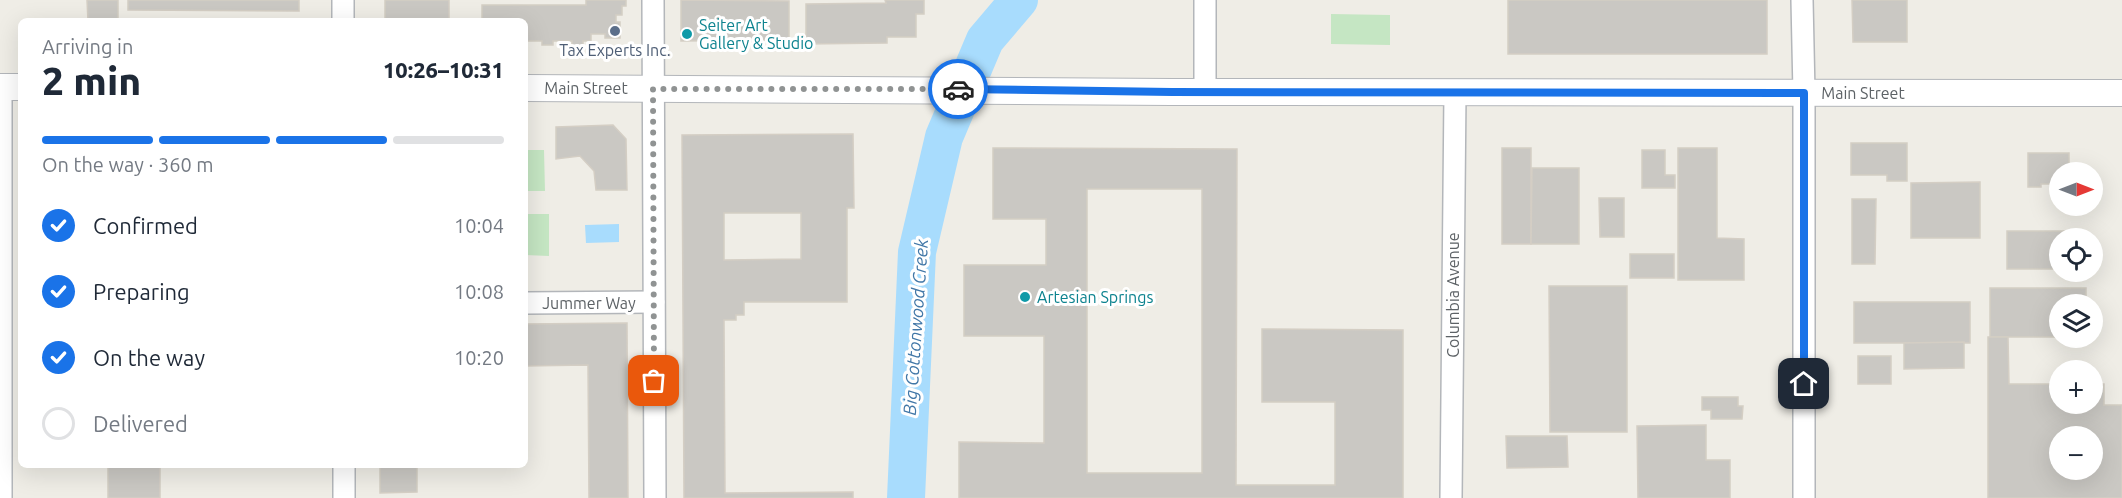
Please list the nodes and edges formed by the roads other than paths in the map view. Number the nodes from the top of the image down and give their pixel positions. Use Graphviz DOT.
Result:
graph roads {
  1 [pos="343,0"];
  2 [pos="653,0"];
  3 [pos="1205,0"];
  4 [pos="1802,0"];
  5 [pos="343,18"];
  6 [pos="7,87"];
  7 [pos="528,88"];
  8 [pos="653,89"];
  9 [pos="1205,92"];
  10 [pos="1455,93"];
  11 [pos="1804,93"];
  12 [pos="2122,93"];
  13 [pos="654,302"];
  14 [pos="528,303"];
  15 [pos="344,468"];
  16 [pos="1,498"];
  17 [pos="344,498"];
  18 [pos="655,498"];
  19 [pos="1451,498"];
  20 [pos="1804,498"];
  1 -- 5 [label="street"];
  2 -- 8 [label="street"];
  3 -- 9 [label="street"];
  4 -- 11 [label="street"];
  6 -- 16 [label="street"];
  7 -- 8 [label="street, Main Street"];
  8 -- 9 [label="street, Main Street"];
  8 -- 13 [label="street"];
  9 -- 10 [label="street, Main Street"];
  10 -- 11 [label="street, Main Street"];
  10 -- 19 [label="street, Columbia Avenue"];
  11 -- 12 [label="street, Main Street"];
  11 -- 20 [label="street"];
  13 -- 14 [label="street, Jummer Way"];
  13 -- 18 [label="street"];
  15 -- 17 [label="street"];
}
